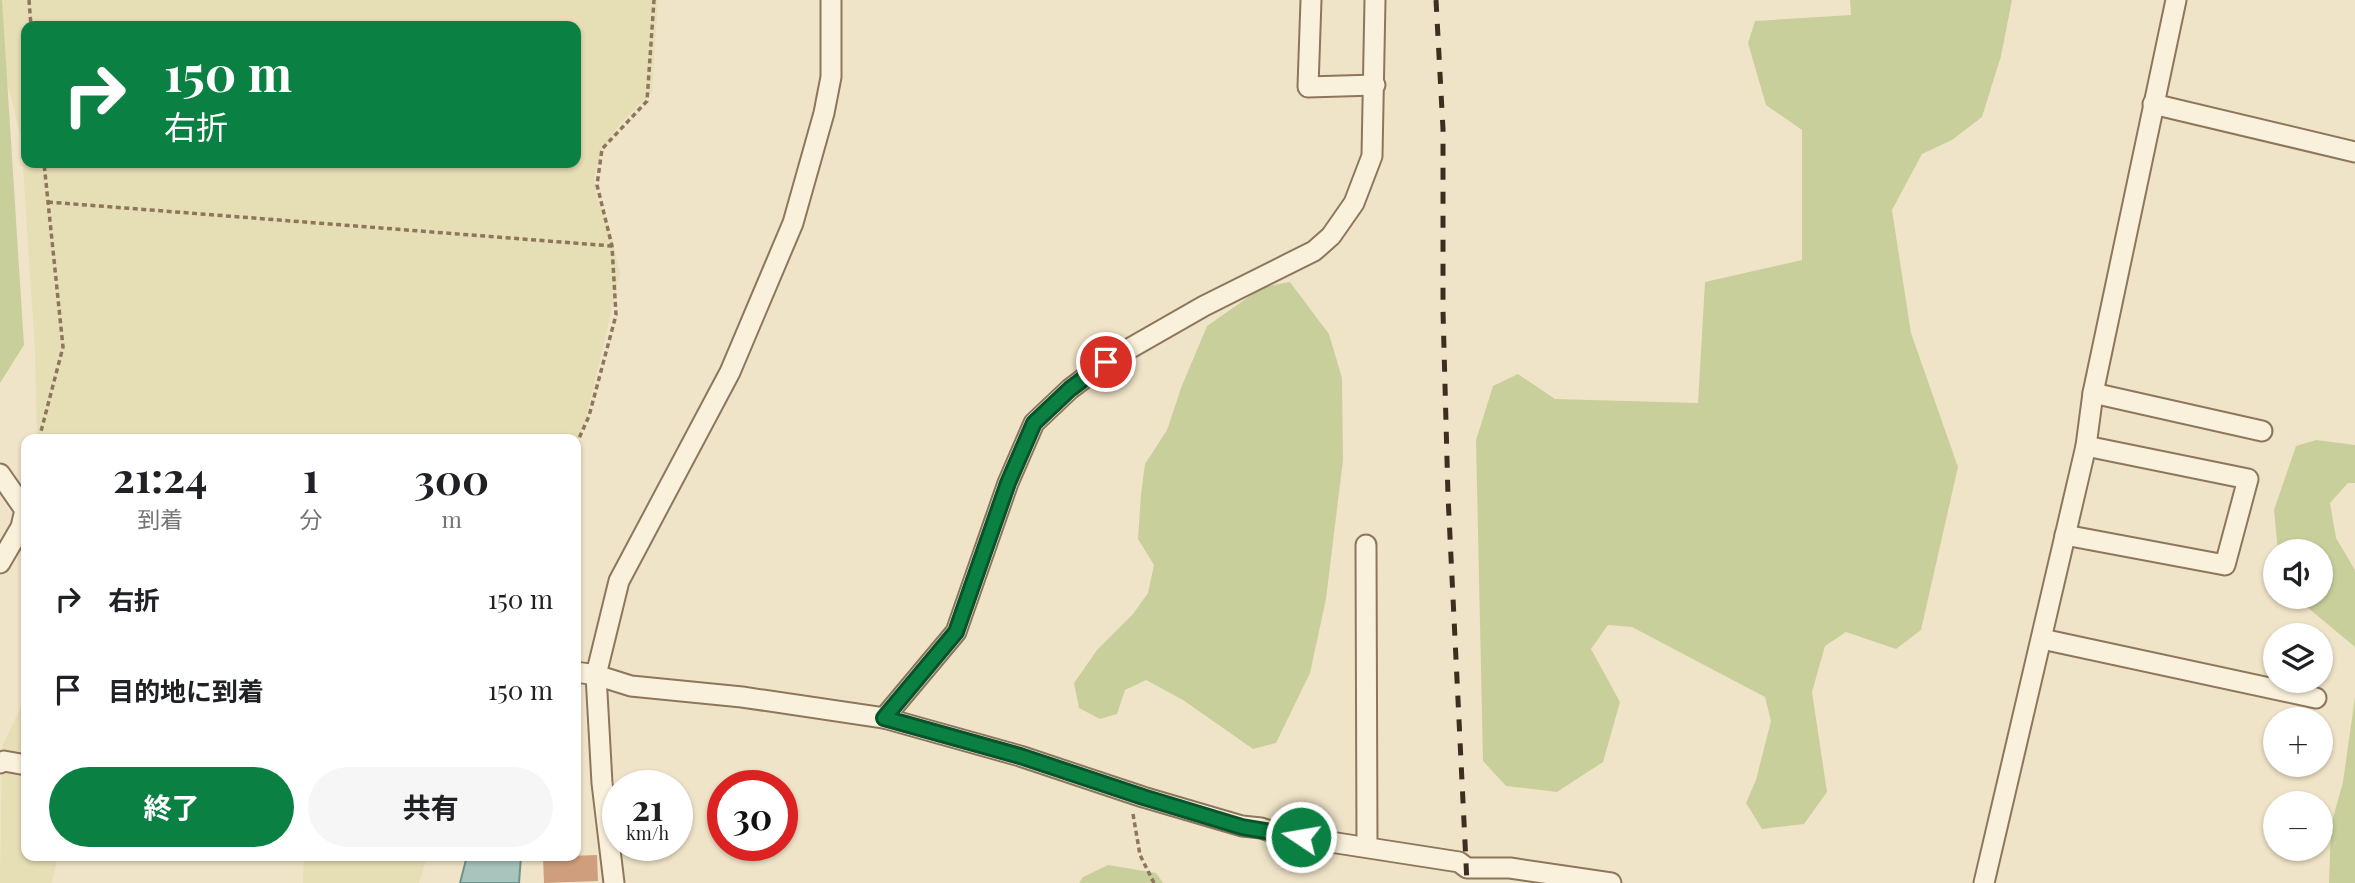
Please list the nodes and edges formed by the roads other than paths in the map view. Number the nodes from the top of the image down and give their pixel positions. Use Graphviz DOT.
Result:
graph roads {
  1 [pos="831,0"];
  2 [pos="1311,0"];
  3 [pos="1375,0"];
  4 [pos="2176,0"];
  5 [pos="1375,85"];
  6 [pos="2153,104"];
  7 [pos="2355,152"];
  8 [pos="2093,393"];
  9 [pos="2262,431"];
  10 [pos="2086,446"];
  11 [pos="0,474"];
  12 [pos="21,504"];
  13 [pos="21,532"];
  14 [pos="2065,535"];
  15 [pos="1366,545"];
  16 [pos="0,563"];
  17 [pos="2042,639"];
  18 [pos="581,673"];
  19 [pos="596,675"];
  20 [pos="2316,698"];
  21 [pos="884,718"];
  22 [pos="0,763"];
  23 [pos="21,764"];
  24 [pos="1367,846"];
  25 [pos="614,883"];
  26 [pos="1611,883"];
  27 [pos="1984,883"];
  1 -- 19 [label="street"];
  2 -- 5 [label="street"];
  3 -- 5 [label="street"];
  4 -- 6 [label="street"];
  5 -- 21 [label="street"];
  6 -- 7 [label="street"];
  6 -- 8 [label="street"];
  8 -- 9 [label="street"];
  8 -- 10 [label="street"];
  10 -- 14 [label="street"];
  10 -- 14 [label="street"];
  11 -- 12 [label="street"];
  13 -- 16 [label="street"];
  14 -- 17 [label="street"];
  15 -- 24 [label="street"];
  17 -- 20 [label="street"];
  17 -- 27 [label="street"];
  18 -- 19 [label="street"];
  19 -- 21 [label="street"];
  19 -- 25 [label="street"];
  21 -- 24 [label="street"];
  22 -- 23 [label="street"];
  24 -- 26 [label="street"];
}
